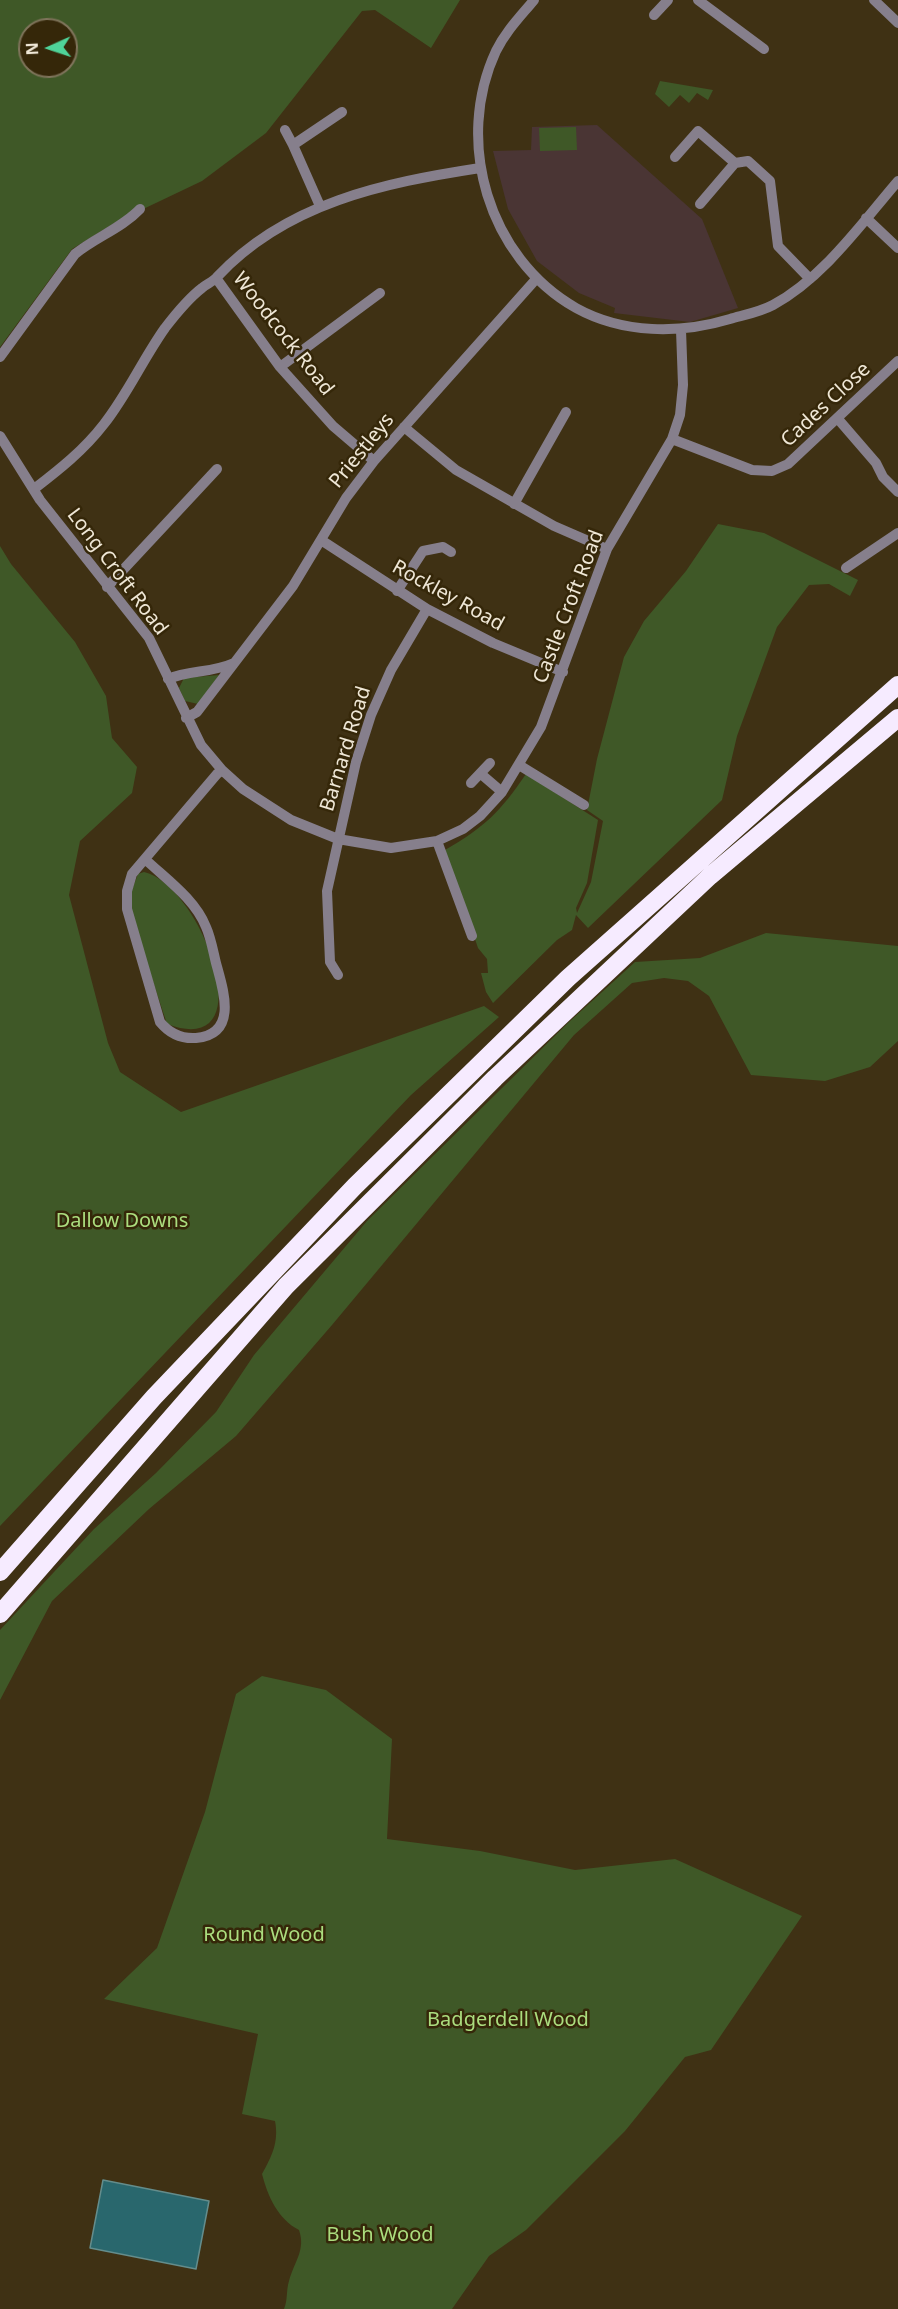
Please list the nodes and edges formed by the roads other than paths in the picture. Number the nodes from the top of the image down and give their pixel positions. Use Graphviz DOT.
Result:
graph roads {
  1 [pos="534,0"];
  2 [pos="668,0"];
  3 [pos="698,0"];
  4 [pos="874,0"];
  5 [pos="654,15"];
  6 [pos="898,23"];
  7 [pos="764,49"];
  8 [pos="342,112"];
  9 [pos="285,130"];
  10 [pos="293,145"];
  11 [pos="675,157"];
  12 [pos="735,163"];
  13 [pos="480,168"];
  14 [pos="898,181"];
  15 [pos="700,204"];
  16 [pos="320,206"];
  17 [pos="137,212"];
  18 [pos="866,218"];
  19 [pos="898,248"];
  20 [pos="216,278"];
  21 [pos="537,278"];
  22 [pos="810,279"];
  23 [pos="380,292"];
  24 [pos="681,330"];
  25 [pos="0,357"];
  26 [pos="898,361"];
  27 [pos="280,367"];
  28 [pos="566,412"];
  29 [pos="838,419"];
  30 [pos="404,427"];
  31 [pos="0,436"];
  32 [pos="672,439"];
  33 [pos="374,461"];
  34 [pos="217,470"];
  35 [pos="34,489"];
  36 [pos="898,492"];
  37 [pos="514,504"];
  38 [pos="898,533"];
  39 [pos="321,540"];
  40 [pos="607,549"];
  41 [pos="451,552"];
  42 [pos="846,568"];
  43 [pos="107,587"];
  44 [pos="397,591"];
  45 [pos="427,609"];
  46 [pos="237,662"];
  47 [pos="563,672"];
  48 [pos="168,679"];
  49 [pos="898,685"];
  50 [pos="186,718"];
  51 [pos="898,718"];
  52 [pos="490,763"];
  53 [pos="519,765"];
  54 [pos="222,770"];
  55 [pos="482,774"];
  56 [pos="471,783"];
  57 [pos="502,792"];
  58 [pos="584,805"];
  59 [pos="338,839"];
  60 [pos="437,841"];
  61 [pos="145,859"];
  62 [pos="472,936"];
  63 [pos="338,975"];
  64 [pos="0,1572"];
  65 [pos="0,1614"];
  1 -- 13 [label="street"];
  2 -- 5 [label="street"];
  3 -- 7 [label="street"];
  4 -- 6 [label="street"];
  8 -- 10 [label="street"];
  9 -- 10 [label="street"];
  10 -- 16 [label="street"];
  11 -- 12 [label="street"];
  12 -- 15 [label="street"];
  12 -- 22 [label="street"];
  13 -- 16 [label="street"];
  13 -- 21 [label="street"];
  14 -- 18 [label="street"];
  16 -- 20 [label="street"];
  17 -- 25 [label="street"];
  18 -- 19 [label="street"];
  18 -- 22 [label="street"];
  20 -- 27 [label="street, Woodcock Road"];
  20 -- 35 [label="street"];
  21 -- 24 [label="street"];
  21 -- 30 [label="street, Priestleys"];
  22 -- 24 [label="street"];
  23 -- 27 [label="street"];
  24 -- 32 [label="street, Castle Croft Road"];
  26 -- 29 [label="street, Cades Close"];
  27 -- 33 [label="street, Woodcock Road"];
  28 -- 37 [label="street"];
  29 -- 32 [label="street, Cades Close"];
  29 -- 36 [label="street"];
  30 -- 33 [label="street, Priestleys"];
  30 -- 37 [label="street"];
  31 -- 35 [label="street, Long Croft Road"];
  32 -- 40 [label="street, Castle Croft Road"];
  33 -- 39 [label="street, Priestleys"];
  34 -- 43 [label="street"];
  35 -- 43 [label="street, Long Croft Road"];
  37 -- 40 [label="street"];
  38 -- 42 [label="street"];
  39 -- 44 [label="street, Rockley Road"];
  39 -- 46 [label="street, Priestleys"];
  40 -- 47 [label="street, Castle Croft Road"];
  41 -- 44 [label="street"];
  43 -- 48 [label="street, Long Croft Road"];
  44 -- 45 [label="street, Rockley Road"];
  45 -- 47 [label="street, Rockley Road"];
  45 -- 59 [label="street, Barnard Road"];
  46 -- 48 [label="street"];
  46 -- 50 [label="street, Priestleys"];
  47 -- 53 [label="street, Castle Croft Road"];
  48 -- 50 [label="street, Long Croft Road"];
  49 -- 64 [label="highway"];
  50 -- 54 [label="street, Long Croft Road"];
  51 -- 65 [label="highway"];
  52 -- 55 [label="street"];
  53 -- 57 [label="street, Castle Croft Road"];
  53 -- 58 [label="street"];
  54 -- 59 [label="street, Long Croft Road"];
  54 -- 61 [label="street"];
  55 -- 56 [label="street"];
  55 -- 57 [label="street"];
  57 -- 60 [label="street, Castle Croft Road"];
  59 -- 60 [label="street, Castle Croft Road"];
  59 -- 63 [label="street, Barnard Road"];
  60 -- 62 [label="street"];
  61 -- 61 [label="street"];
}
